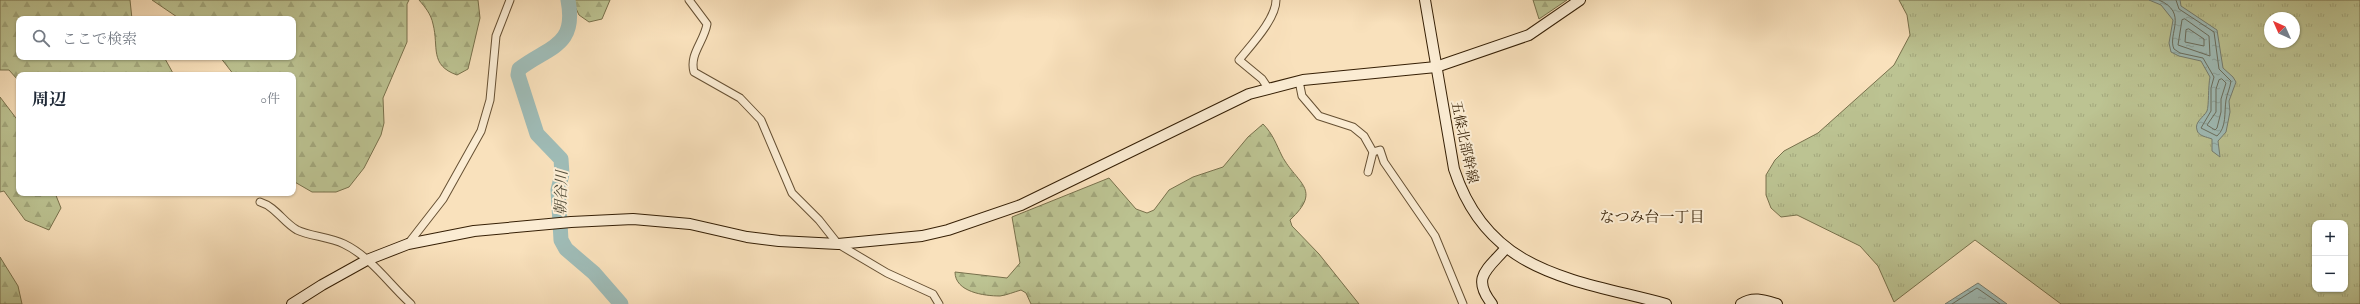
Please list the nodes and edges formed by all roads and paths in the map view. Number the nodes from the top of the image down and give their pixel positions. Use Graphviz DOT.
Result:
graph roads {
  1 [pos="510,0"];
  2 [pos="690,0"];
  3 [pos="1276,0"];
  4 [pos="1425,0"];
  5 [pos="1580,0"];
  6 [pos="1436,66"];
  7 [pos="1299,81"];
  8 [pos="1268,88"];
  9 [pos="1372,152"];
  10 [pos="1368,172"];
  11 [pos="260,202"];
  12 [pos="408,244"];
  13 [pos="838,244"];
  14 [pos="1506,248"];
  15 [pos="367,260"];
  16 [pos="292,304"];
  17 [pos="411,304"];
  18 [pos="938,304"];
  19 [pos="1463,304"];
  20 [pos="1492,304"];
  21 [pos="1666,304"];
  22 [pos="1741,304"];
  23 [pos="1777,304"];
  1 -- 12 [label="street"];
  2 -- 13 [label="street"];
  3 -- 8 [label="street"];
  4 -- 6 [label="street, 五條北部幹線"];
  5 -- 6 [label="street"];
  6 -- 7 [label="street"];
  6 -- 14 [label="street, 五條北部幹線"];
  7 -- 8 [label="street"];
  7 -- 9 [label="street"];
  8 -- 13 [label="street"];
  9 -- 10 [label="street"];
  9 -- 19 [label="street"];
  11 -- 15 [label="street"];
  12 -- 13 [label="street"];
  12 -- 15 [label="street"];
  13 -- 18 [label="street"];
  14 -- 20 [label="street"];
  14 -- 21 [label="street, 五條北部幹線"];
  15 -- 16 [label="street"];
  15 -- 17 [label="street"];
  22 -- 23 [label="street"];
}
